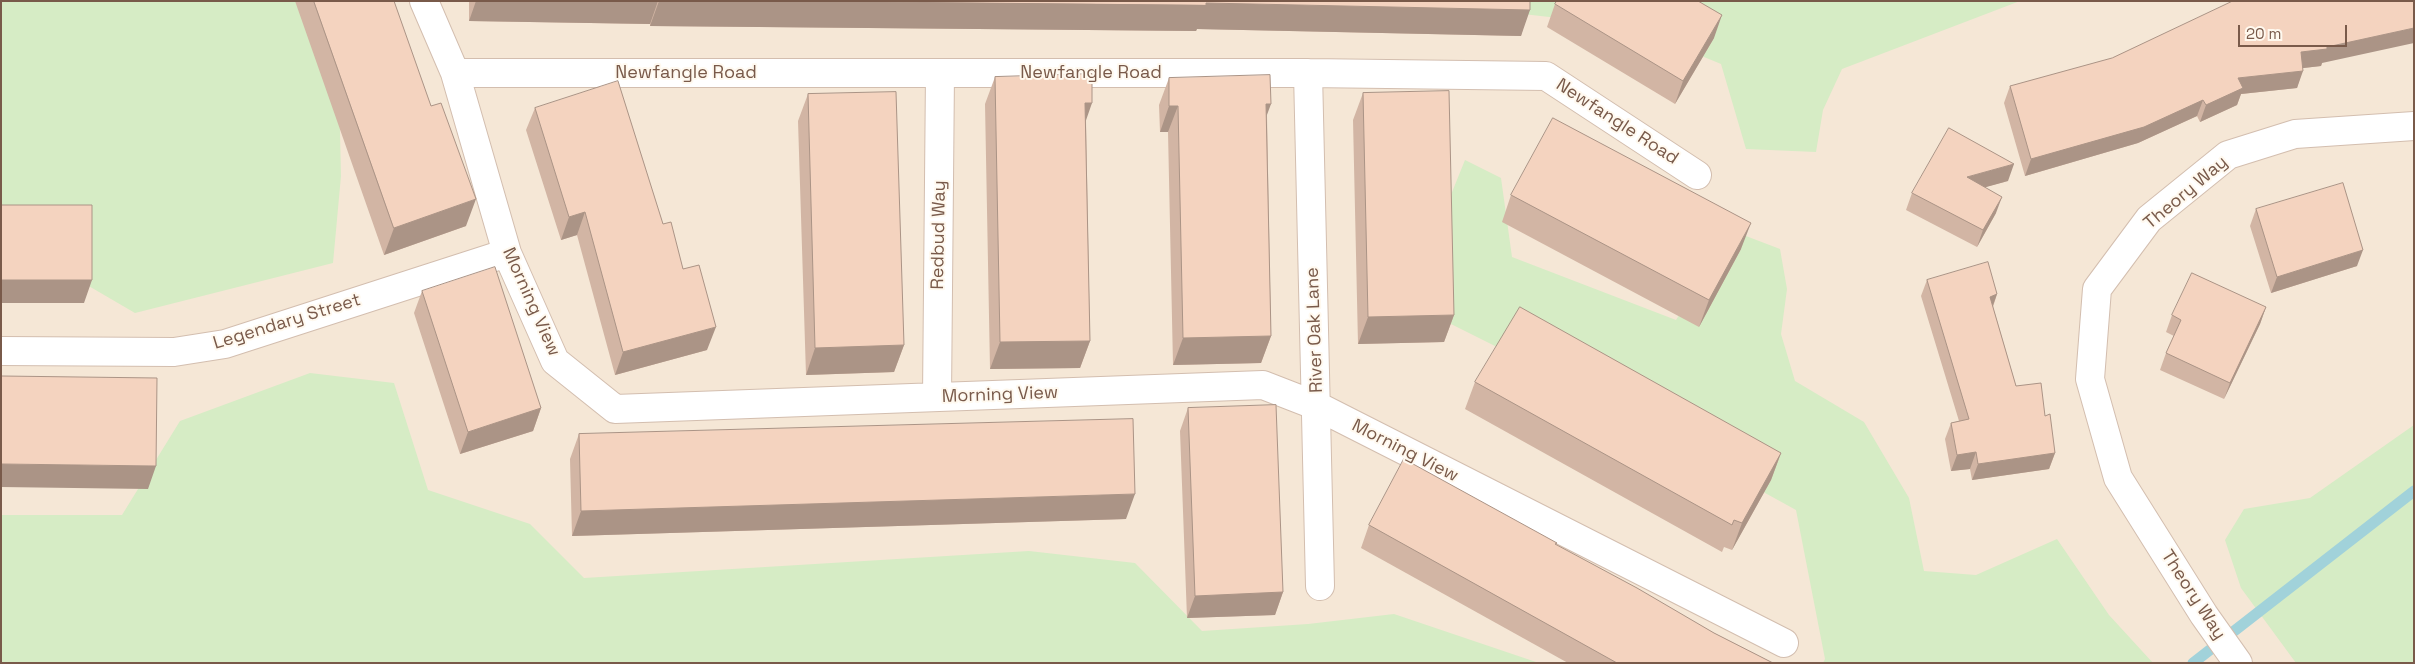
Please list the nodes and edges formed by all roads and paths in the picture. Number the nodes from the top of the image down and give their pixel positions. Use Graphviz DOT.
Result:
graph roads {
  1 [pos="424,1"];
  2 [pos="455,73"];
  3 [pos="940,73"];
  4 [pos="1308,73"];
  5 [pos="2414,126"];
  6 [pos="1697,175"];
  7 [pos="507,253"];
  8 [pos="1,351"];
  9 [pos="937,397"];
  10 [pos="1317,406"];
  11 [pos="1320,586"];
  12 [pos="1784,643"];
  13 [pos="2238,663"];
  1 -- 2 [label="street, Morning View"];
  2 -- 3 [label="street, Newfangle Road"];
  2 -- 7 [label="street, Morning View"];
  3 -- 4 [label="street, Newfangle Road"];
  3 -- 9 [label="street, Redbud Way"];
  4 -- 6 [label="street, Newfangle Road"];
  4 -- 10 [label="street, River Oak Lane"];
  5 -- 13 [label="street, Theory Way"];
  7 -- 8 [label="street, Legendary Street"];
  7 -- 9 [label="street, Morning View"];
  9 -- 10 [label="street, Morning View"];
  10 -- 11 [label="street, River Oak Lane"];
  10 -- 12 [label="street, Morning View"];
}
